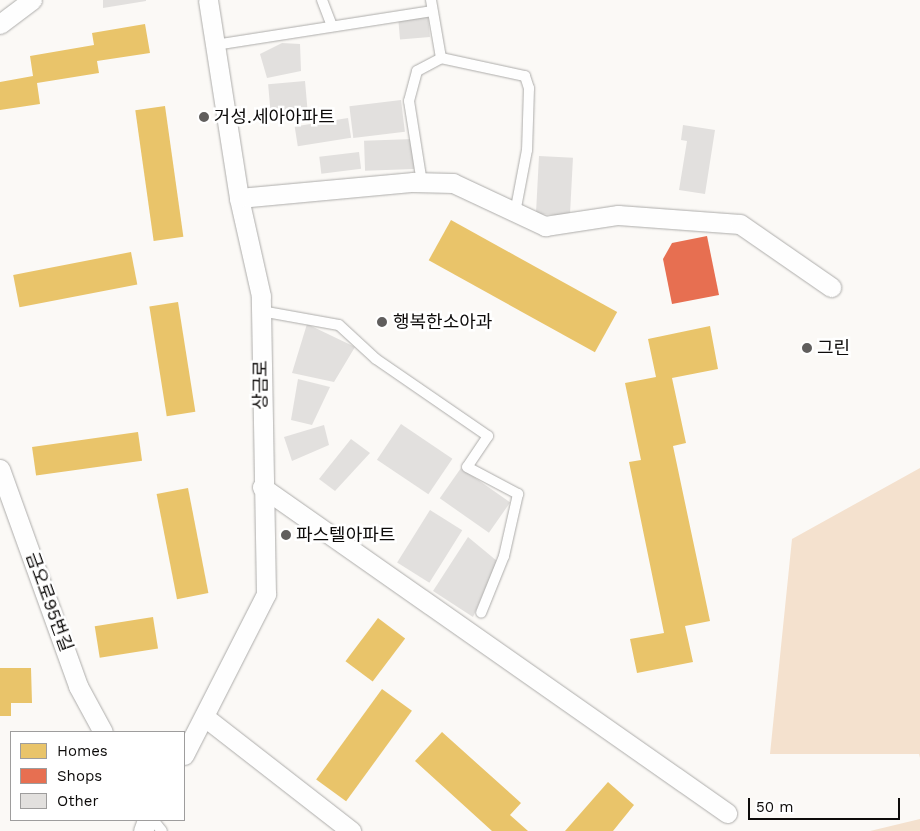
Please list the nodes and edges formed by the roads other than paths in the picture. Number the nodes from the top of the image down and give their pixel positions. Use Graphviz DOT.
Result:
graph roads {
  1 [pos="32,0"];
  2 [pos="208,0"];
  3 [pos="322,0"];
  4 [pos="431,5"];
  5 [pos="0,24"];
  6 [pos="332,26"];
  7 [pos="215,45"];
  8 [pos="441,58"];
  9 [pos="422,183"];
  10 [pos="239,198"];
  11 [pos="515,213"];
  12 [pos="831,287"];
  13 [pos="261,311"];
  14 [pos="0,469"];
  15 [pos="262,487"];
  16 [pos="481,613"];
  17 [pos="206,718"];
  18 [pos="102,731"];
  19 [pos="185,753"];
  20 [pos="727,813"];
  21 [pos="154,821"];
  22 [pos="162,831"];
  23 [pos="351,831"];
  1 -- 5 [label="street"];
  2 -- 7 [label="street, 상금로"];
  3 -- 6 [label="lane"];
  4 -- 6 [label="lane"];
  4 -- 8 [label="lane"];
  6 -- 7 [label="lane"];
  7 -- 10 [label="street, 상금로"];
  8 -- 9 [label="lane"];
  8 -- 11 [label="lane"];
  9 -- 10 [label="street"];
  9 -- 11 [label="street"];
  10 -- 13 [label="street, 상금로"];
  11 -- 12 [label="street"];
  13 -- 15 [label="street, 상금로"];
  13 -- 16 [label="lane"];
  14 -- 18 [label="street, 금오로95번길"];
  15 -- 17 [label="street, 상금로"];
  15 -- 20 [label="street"];
  17 -- 19 [label="street, 상금로"];
  17 -- 23 [label="street"];
  21 -- 22 [label="lane"];
}
